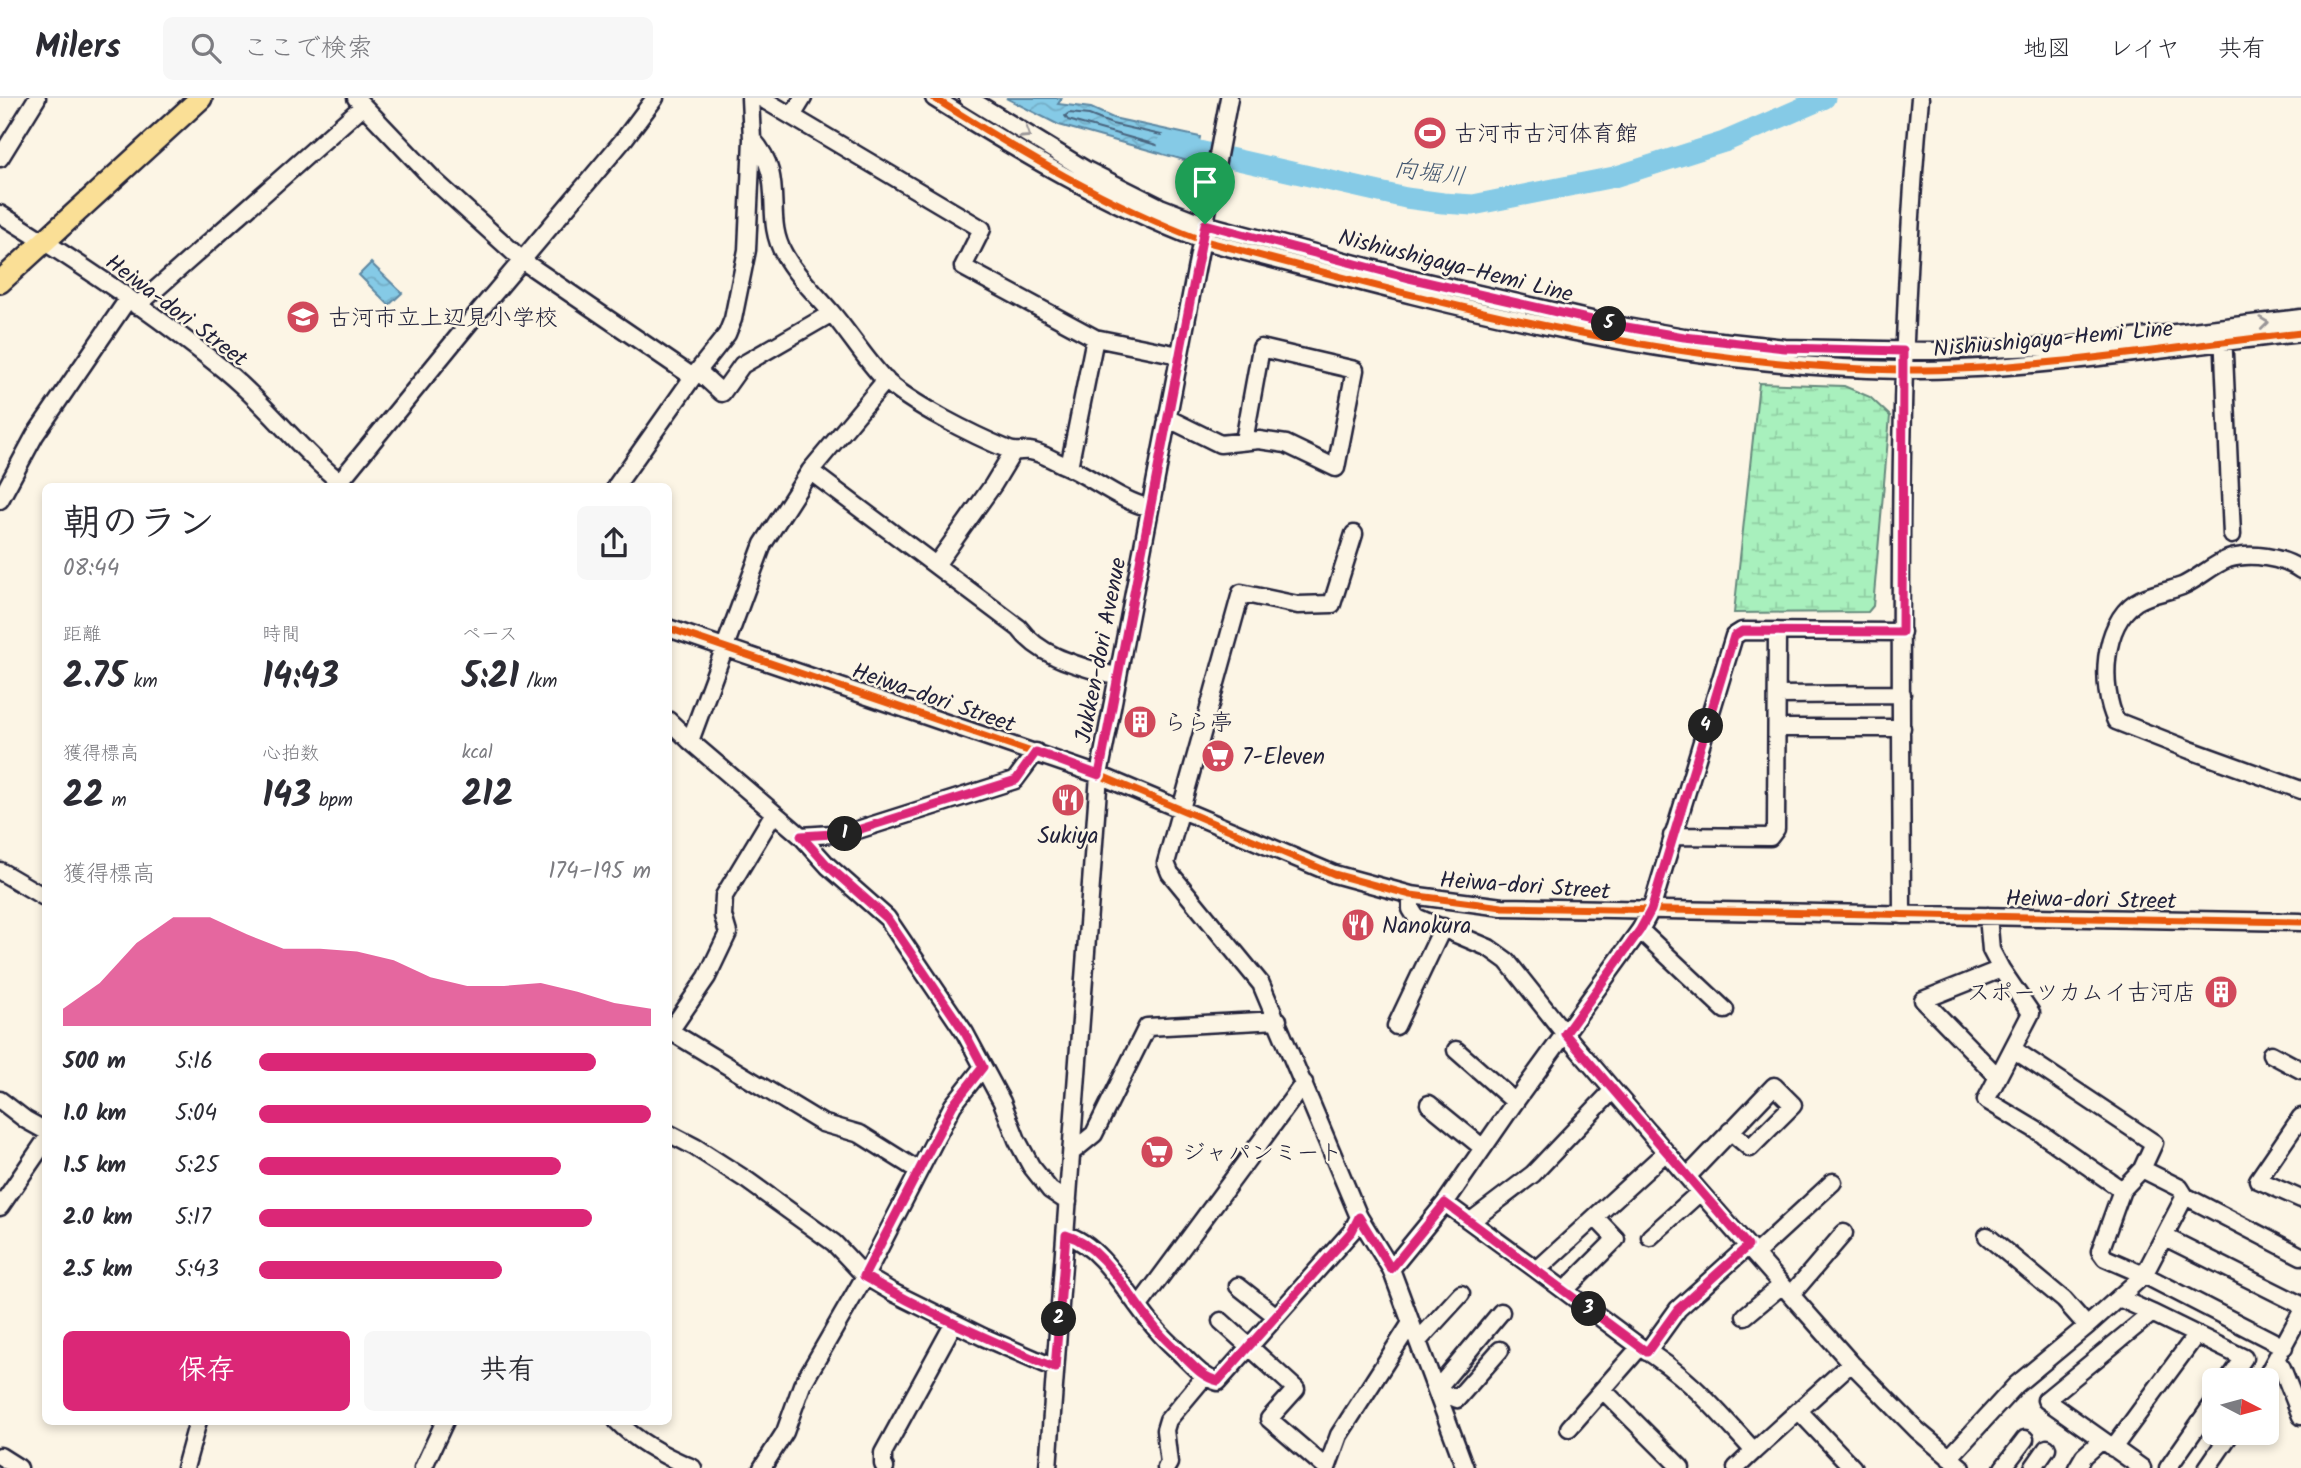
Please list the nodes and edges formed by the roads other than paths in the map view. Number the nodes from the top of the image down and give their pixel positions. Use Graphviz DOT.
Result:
graph roads {
  1 [pos="37,98"];
  2 [pos="201,98"];
  3 [pos="655,98"];
  4 [pos="750,98"];
  5 [pos="761,98"];
  6 [pos="803,98"];
  7 [pos="934,98"];
  8 [pos="968,98"];
  9 [pos="1229,98"];
  10 [pos="1920,98"];
  11 [pos="359,102"];
  12 [pos="792,116"];
  13 [pos="751,139"];
  14 [pos="0,158"];
  15 [pos="0,214"];
  16 [pos="1203,232"];
  17 [pos="44,241"];
  18 [pos="523,261"];
  19 [pos="0,282"];
  20 [pos="132,302"];
  21 [pos="832,313"];
  22 [pos="2301,318"];
  23 [pos="2301,333"];
  24 [pos="2223,334"];
  25 [pos="1095,338"];
  26 [pos="1903,351"];
  27 [pos="1180,355"];
  28 [pos="1903,370"];
  29 [pos="696,374"];
  30 [pos="886,380"];
  31 [pos="1167,418"];
  32 [pos="1244,441"];
  33 [pos="1013,452"];
  34 [pos="1069,467"];
  35 [pos="810,471"];
  36 [pos="338,483"];
  37 [pos="342,483"];
  38 [pos="618,483"];
  39 [pos="0,500"];
  40 [pos="1150,508"];
  41 [pos="1354,534"];
  42 [pos="2232,535"];
  43 [pos="936,565"];
  44 [pos="2301,570"];
  45 [pos="672,629"];
  46 [pos="1777,631"];
  47 [pos="1902,632"];
  48 [pos="726,648"];
  49 [pos="1118,677"];
  50 [pos="1902,694"];
  51 [pos="1777,695"];
  52 [pos="672,724"];
  53 [pos="1777,728"];
  54 [pos="1902,728"];
  55 [pos="690,741"];
  56 [pos="1036,752"];
  57 [pos="1099,775"];
  58 [pos="2301,790"];
  59 [pos="1182,811"];
  60 [pos="774,813"];
  61 [pos="1672,835"];
  62 [pos="801,836"];
  63 [pos="0,871"];
  64 [pos="1411,895"];
  65 [pos="42,896"];
  66 [pos="1651,910"];
  67 [pos="1902,915"];
  68 [pos="1988,916"];
  69 [pos="2301,922"];
  70 [pos="1443,927"];
  71 [pos="1640,930"];
  72 [pos="2001,970"];
  73 [pos="1725,1010"];
  74 [pos="1278,1020"];
  75 [pos="1396,1026"];
  76 [pos="672,1028"];
  77 [pos="672,1034"];
  78 [pos="1565,1034"];
  79 [pos="2013,1049"];
  80 [pos="1456,1050"];
  81 [pos="2272,1054"];
  82 [pos="983,1067"];
  83 [pos="2301,1070"];
  84 [pos="1998,1077"];
  85 [pos="1304,1083"];
  86 [pos="1613,1090"];
  87 [pos="0,1100"];
  88 [pos="1515,1102"];
  89 [pos="1429,1104"];
  90 [pos="2301,1118"];
  91 [pos="42,1129"];
  92 [pos="1730,1131"];
  93 [pos="672,1135"];
  94 [pos="42,1146"];
  95 [pos="1483,1147"];
  96 [pos="1072,1152"];
  97 [pos="1666,1152"];
  98 [pos="2142,1169"];
  99 [pos="919,1171"];
  100 [pos="1687,1177"];
  101 [pos="1833,1182"];
  102 [pos="2122,1190"];
  103 [pos="1700,1192"];
  104 [pos="2185,1196"];
  105 [pos="2301,1199"];
  106 [pos="1068,1202"];
  107 [pos="1445,1203"];
  108 [pos="0,1207"];
  109 [pos="1359,1217"];
  110 [pos="1595,1217"];
  111 [pos="1471,1222"];
  112 [pos="1844,1233"];
  113 [pos="1066,1235"];
  114 [pos="1987,1236"];
  115 [pos="1650,1237"];
  116 [pos="2165,1237"];
  117 [pos="1752,1250"];
  118 [pos="2301,1256"];
  119 [pos="1391,1269"];
  120 [pos="1537,1270"];
  121 [pos="2144,1275"];
  122 [pos="864,1276"];
  123 [pos="1238,1286"];
  124 [pos="1565,1290"];
  125 [pos="1786,1290"];
  126 [pos="1461,1294"];
  127 [pos="2119,1298"];
  128 [pos="2301,1305"];
  129 [pos="1139,1306"];
  130 [pos="1501,1312"];
  131 [pos="2152,1313"];
  132 [pos="2301,1313"];
  133 [pos="1276,1316"];
  134 [pos="1745,1316"];
  135 [pos="1221,1321"];
  136 [pos="954,1322"];
  137 [pos="1411,1323"];
  138 [pos="2087,1326"];
  139 [pos="2196,1335"];
  140 [pos="1418,1341"];
  141 [pos="1249,1346"];
  142 [pos="1644,1349"];
  143 [pos="1500,1350"];
  144 [pos="2280,1354"];
  145 [pos="1851,1363"];
  146 [pos="1055,1368"];
  147 [pos="2237,1368"];
  148 [pos="2272,1368"];
  149 [pos="1204,1377"];
  150 [pos="1436,1391"];
  151 [pos="1604,1391"];
  152 [pos="1800,1411"];
  153 [pos="2301,1416"];
  154 [pos="2202,1419"];
  155 [pos="197,1425"];
  156 [pos="443,1425"];
  157 [pos="621,1425"];
  158 [pos="1569,1428"];
  159 [pos="2025,1439"];
  160 [pos="2108,1444"];
  161 [pos="2222,1446"];
  162 [pos="2046,1448"];
  163 [pos="1754,1451"];
  164 [pos="0,1456"];
  165 [pos="1949,1458"];
  166 [pos="669,1464"];
  167 [pos="19,1468"];
  168 [pos="185,1468"];
  169 [pos="423,1468"];
  170 [pos="693,1468"];
  171 [pos="762,1468"];
  172 [pos="885,1468"];
  173 [pos="1048,1468"];
  174 [pos="1166,1468"];
  175 [pos="1326,1468"];
  176 [pos="1465,1468"];
  177 [pos="1681,1468"];
  178 [pos="1736,1468"];
  179 [pos="1853,1468"];
  180 [pos="1962,1468"];
  181 [pos="2003,1468"];
  182 [pos="2034,1468"];
  183 [pos="2077,1468"];
  184 [pos="2142,1468"];
  185 [pos="2168,1468"];
  186 [pos="2207,1468"];
  1 -- 14 [label="street"];
  2 -- 17 [label="main road"];
  3 -- 18 [label="street"];
  4 -- 13 [label="street"];
  5 -- 12 [label="street"];
  6 -- 12 [label="street"];
  7 -- 16 [label="street, Nishiushigaya-Hemi Line"];
  8 -- 16 [label="street, Nishiushigaya-Hemi Line, one-way"];
  9 -- 16 [label="street, Jukken-dori Avenue"];
  10 -- 26 [label="street"];
  11 -- 18 [label="street"];
  11 -- 20 [label="street"];
  12 -- 25 [label="street"];
  13 -- 21 [label="street"];
  13 -- 29 [label="street"];
  15 -- 17 [label="street, Heiwa-dori Street"];
  16 -- 26 [label="street, Nishiushigaya-Hemi Line"];
  16 -- 27 [label="street, Jukken-dori Avenue"];
  16 -- 28 [label="street, Nishiushigaya-Hemi Line"];
  17 -- 19 [label="main road"];
  17 -- 20 [label="street, Heiwa-dori Street"];
  18 -- 29 [label="street"];
  18 -- 37 [label="street"];
  20 -- 36 [label="street, Heiwa-dori Street"];
  20 -- 39 [label="street"];
  21 -- 29 [label="street"];
  21 -- 30 [label="street"];
  24 -- 22 [label="street, Nishiushigaya-Hemi Line, one-way"];
  23 -- 24 [label="street, Nishiushigaya-Hemi Line"];
  24 -- 26 [label="street, Nishiushigaya-Hemi Line"];
  24 -- 28 [label="street, Nishiushigaya-Hemi Line"];
  24 -- 42 [label="street"];
  25 -- 27 [label="street"];
  25 -- 34 [label="street"];
  26 -- 28 [label="street"];
  27 -- 31 [label="street, Jukken-dori Avenue"];
  28 -- 47 [label="street"];
  29 -- 38 [label="street"];
  30 -- 33 [label="street"];
  30 -- 35 [label="street"];
  31 -- 32 [label="street"];
  31 -- 40 [label="street, Jukken-dori Avenue"];
  32 -- 32 [label="street"];
  33 -- 34 [label="street"];
  33 -- 43 [label="street"];
  34 -- 40 [label="street"];
  35 -- 43 [label="street"];
  35 -- 48 [label="street"];
  40 -- 49 [label="street, Jukken-dori Avenue"];
  41 -- 59 [label="street"];
  43 -- 49 [label="street"];
  44 -- 58 [label="street"];
  45 -- 48 [label="street, Heiwa-dori Street"];
  46 -- 47 [label="street"];
  46 -- 51 [label="street"];
  46 -- 61 [label="street"];
  47 -- 50 [label="street"];
  48 -- 55 [label="street"];
  48 -- 56 [label="street, Heiwa-dori Street"];
  49 -- 57 [label="street, Jukken-dori Avenue"];
  50 -- 51 [label="street"];
  50 -- 54 [label="street"];
  51 -- 53 [label="street"];
  52 -- 55 [label="street"];
  53 -- 54 [label="street"];
  53 -- 61 [label="street"];
  54 -- 67 [label="street"];
  55 -- 60 [label="street"];
  56 -- 57 [label="street, Heiwa-dori Street"];
  56 -- 62 [label="street"];
  57 -- 59 [label="street, Heiwa-dori Street"];
  57 -- 96 [label="street, Jukken-dori Avenue"];
  59 -- 64 [label="street, Heiwa-dori Street"];
  59 -- 74 [label="street"];
  60 -- 62 [label="street"];
  60 -- 76 [label="street"];
  61 -- 66 [label="street"];
  62 -- 82 [label="street"];
  63 -- 65 [label="street"];
  64 -- 66 [label="street, Heiwa-dori Street"];
  64 -- 70 [label="street"];
  66 -- 67 [label="street, Heiwa-dori Street"];
  66 -- 71 [label="street"];
  67 -- 68 [label="street, Heiwa-dori Street"];
  68 -- 69 [label="street, Heiwa-dori Street"];
  68 -- 72 [label="street"];
  70 -- 75 [label="street"];
  70 -- 78 [label="street"];
  71 -- 73 [label="street"];
  71 -- 78 [label="street"];
  72 -- 79 [label="street"];
  72 -- 84 [label="street"];
  74 -- 85 [label="street"];
  74 -- 96 [label="street"];
  77 -- 99 [label="street"];
  78 -- 86 [label="street"];
  78 -- 88 [label="street"];
  79 -- 84 [label="street"];
  79 -- 98 [label="street"];
  80 -- 88 [label="street"];
  81 -- 83 [label="street"];
  82 -- 99 [label="street"];
  82 -- 106 [label="street"];
  84 -- 102 [label="street"];
  85 -- 109 [label="street"];
  85 -- 129 [label="street"];
  86 -- 97 [label="street"];
  86 -- 111 [label="street"];
  87 -- 91 [label="street"];
  88 -- 95 [label="street"];
  89 -- 95 [label="street"];
  90 -- 105 [label="street"];
  92 -- 100 [label="street"];
  93 -- 122 [label="street"];
  94 -- 108 [label="street"];
  95 -- 107 [label="street"];
  96 -- 106 [label="street, Jukken-dori Avenue"];
  97 -- 100 [label="street"];
  97 -- 110 [label="street"];
  98 -- 102 [label="street"];
  98 -- 104 [label="street"];
  99 -- 122 [label="street"];
  100 -- 103 [label="street"];
  101 -- 117 [label="street"];
  102 -- 121 [label="street"];
  103 -- 115 [label="street"];
  103 -- 117 [label="street"];
  104 -- 116 [label="street"];
  104 -- 118 [label="street"];
  106 -- 113 [label="street, Jukken-dori Avenue"];
  107 -- 111 [label="street"];
  107 -- 119 [label="street"];
  109 -- 119 [label="street"];
  109 -- 133 [label="street"];
  110 -- 120 [label="street"];
  110 -- 124 [label="street"];
  111 -- 120 [label="street"];
  112 -- 125 [label="street"];
  113 -- 129 [label="street"];
  113 -- 146 [label="street, Jukken-dori Avenue"];
  114 -- 138 [label="street"];
  116 -- 121 [label="street"];
  116 -- 128 [label="street"];
  117 -- 125 [label="street"];
  117 -- 142 [label="street"];
  119 -- 137 [label="street"];
  120 -- 124 [label="street"];
  121 -- 127 [label="street"];
  121 -- 144 [label="street"];
  122 -- 136 [label="street"];
  122 -- 171 [label="street"];
  123 -- 133 [label="street"];
  124 -- 142 [label="street"];
  125 -- 134 [label="street"];
  125 -- 145 [label="street"];
  126 -- 140 [label="street"];
  127 -- 131 [label="street"];
  127 -- 138 [label="street"];
  129 -- 149 [label="street"];
  130 -- 150 [label="street"];
  131 -- 139 [label="street"];
  131 -- 160 [label="street"];
  132 -- 144 [label="street"];
  133 -- 141 [label="street"];
  135 -- 141 [label="street"];
  136 -- 146 [label="street"];
  136 -- 172 [label="street"];
  137 -- 140 [label="street"];
  137 -- 175 [label="street"];
  138 -- 165 [label="street"];
  139 -- 147 [label="street"];
  139 -- 160 [label="street"];
  140 -- 150 [label="street"];
  141 -- 149 [label="street"];
  141 -- 175 [label="street"];
  142 -- 151 [label="street"];
  142 -- 163 [label="street"];
  143 -- 150 [label="street"];
  144 -- 148 [label="street"];
  144 -- 153 [label="street"];
  145 -- 152 [label="street"];
  145 -- 165 [label="street"];
  146 -- 173 [label="street, Jukken-dori Avenue"];
  149 -- 174 [label="street"];
  150 -- 176 [label="street"];
  151 -- 158 [label="street"];
  151 -- 177 [label="street"];
  152 -- 163 [label="street"];
  152 -- 179 [label="street"];
  154 -- 185 [label="street"];
  155 -- 168 [label="street"];
  156 -- 169 [label="street"];
  157 -- 166 [label="street"];
  159 -- 181 [label="street"];
  160 -- 183 [label="street"];
  160 -- 184 [label="street"];
  161 -- 186 [label="street"];
  162 -- 182 [label="street"];
  163 -- 178 [label="street"];
  164 -- 167 [label="street"];
  165 -- 180 [label="street"];
  166 -- 170 [label="street"];
}
